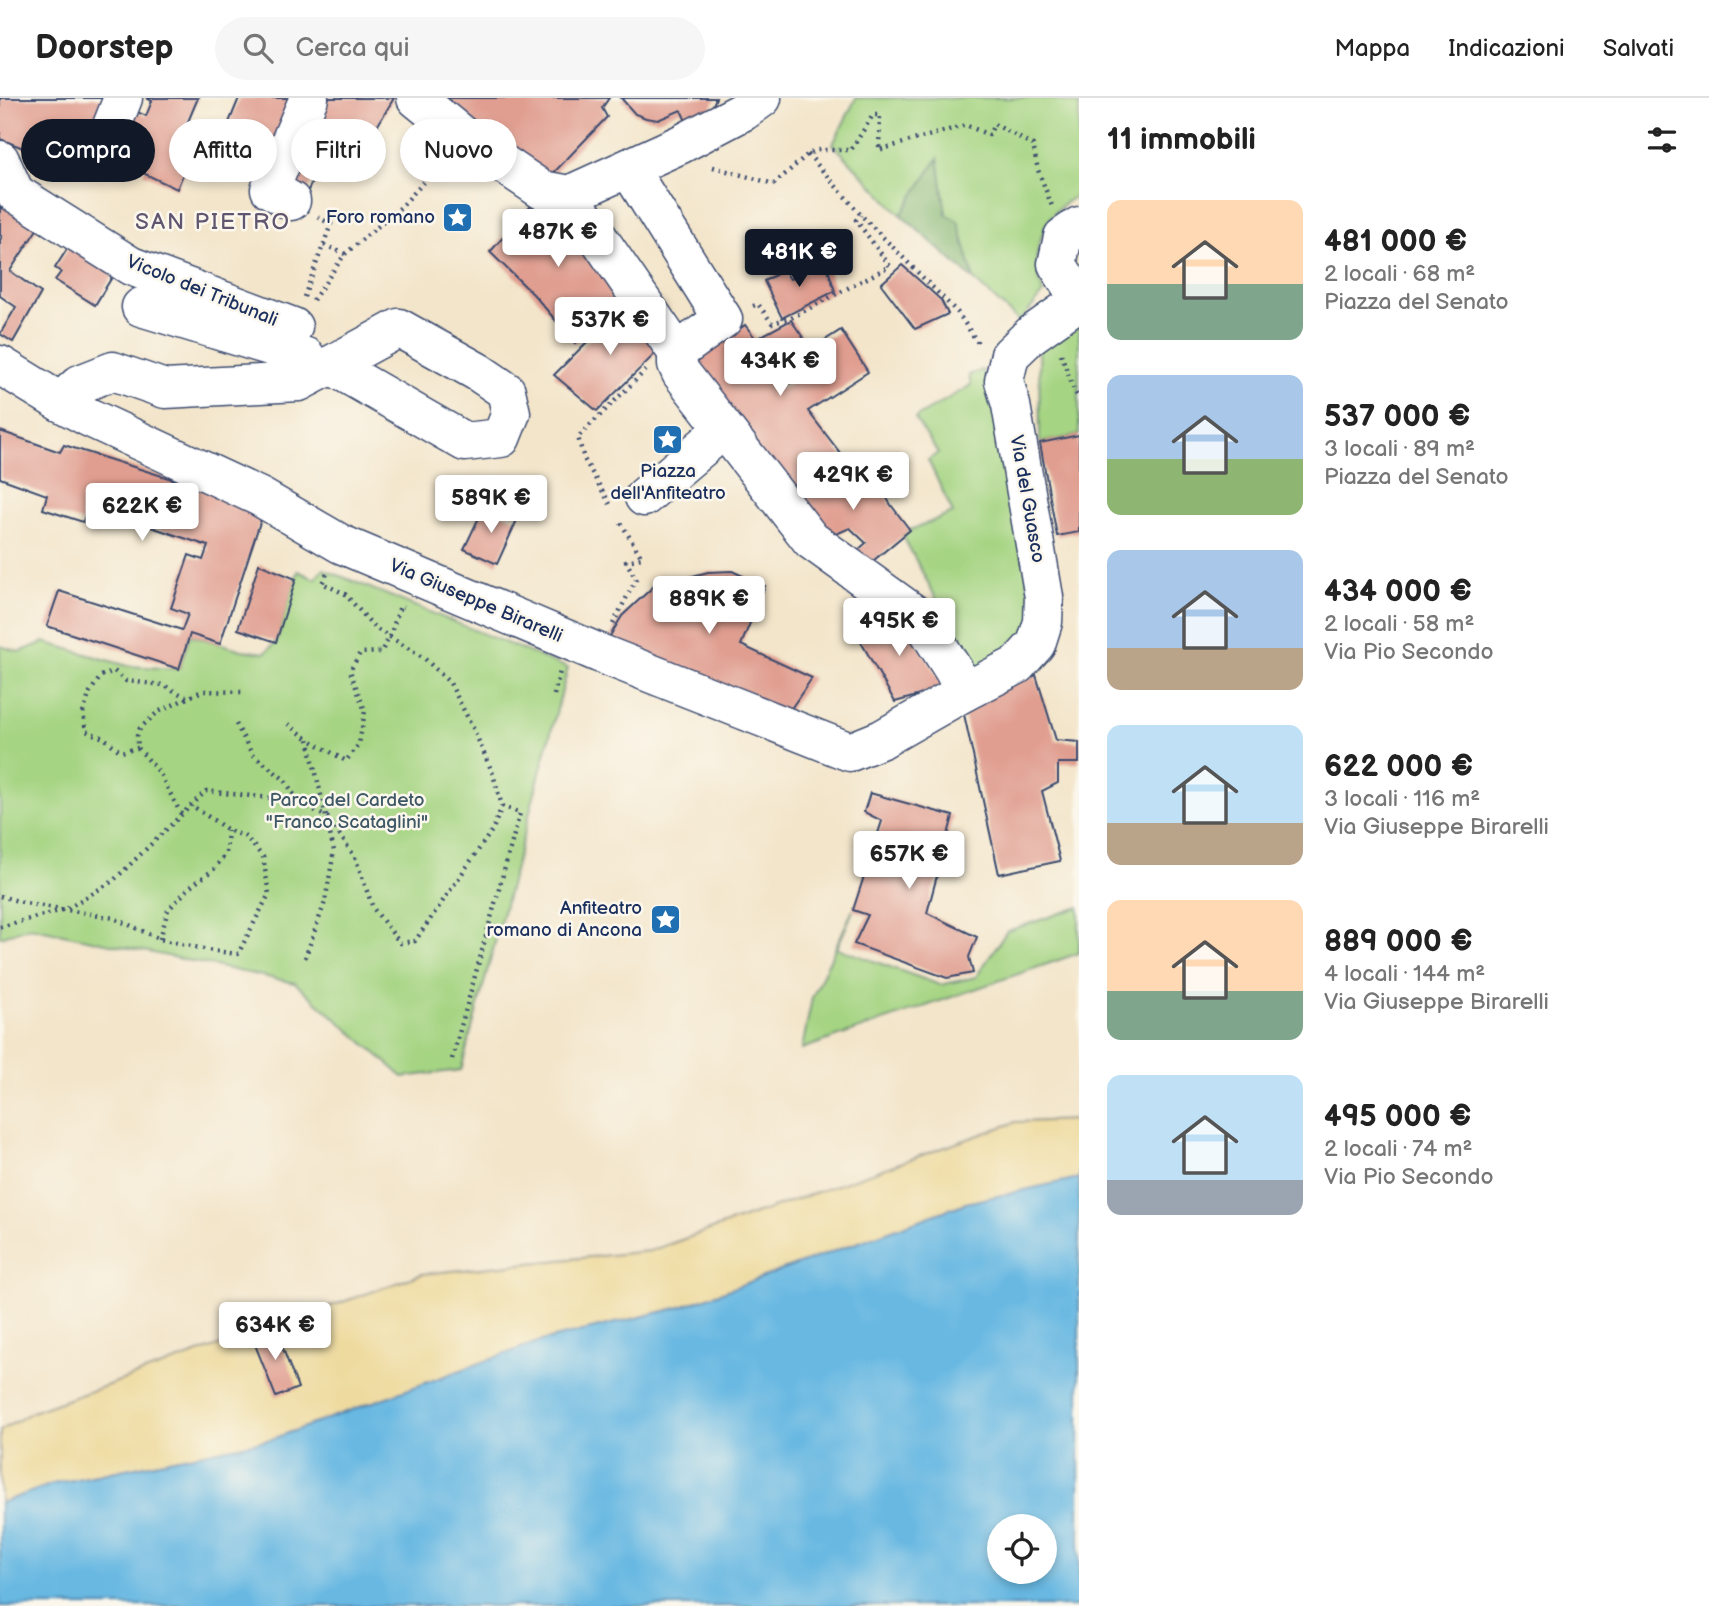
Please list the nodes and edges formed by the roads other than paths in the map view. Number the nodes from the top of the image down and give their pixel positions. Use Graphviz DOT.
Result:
graph roads {
  1 [pos="123,98"];
  2 [pos="309,98"];
  3 [pos="416,98"];
  4 [pos="762,98"];
  5 [pos="115,119"];
  6 [pos="18,160"];
  7 [pos="629,169"];
  8 [pos="555,193"];
  9 [pos="291,201"];
  10 [pos="1071,231"];
  11 [pos="1079,290"];
  12 [pos="141,307"];
  13 [pos="1065,311"];
  14 [pos="303,314"];
  15 [pos="677,352"];
  16 [pos="0,365"];
  17 [pos="61,402"];
  18 [pos="724,429"];
  19 [pos="644,497"];
  20 [pos="964,692"];
  1 -- 5 [label="street"];
  2 -- 9 [label="street"];
  3 -- 8 [label="street"];
  4 -- 7 [label="street"];
  6 -- 14 [label="street, Vicolo dei Tribunali"];
  7 -- 8 [label="street"];
  7 -- 15 [label="street"];
  8 -- 15 [label="street"];
  10 -- 11 [label="street"];
  12 -- 17 [label="street"];
  13 -- 20 [label="street, Via del Guasco"];
  15 -- 18 [label="street"];
  16 -- 17 [label="street, Via Giuseppe Birarelli"];
  17 -- 20 [label="street, Via Giuseppe Birarelli"];
  18 -- 19 [label="street"];
  18 -- 20 [label="street"];
}
